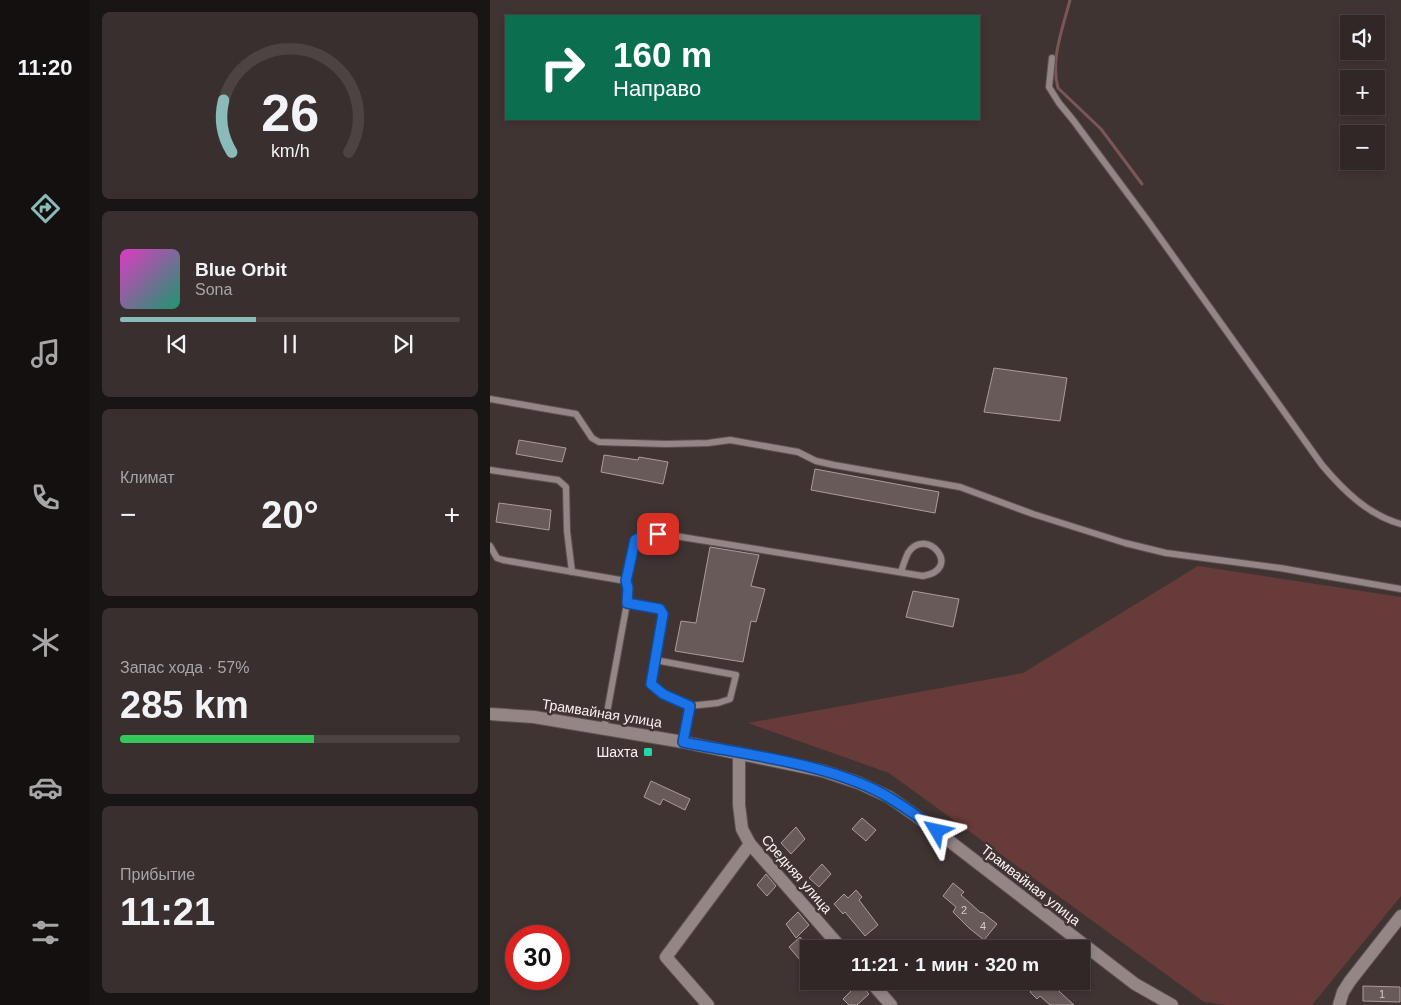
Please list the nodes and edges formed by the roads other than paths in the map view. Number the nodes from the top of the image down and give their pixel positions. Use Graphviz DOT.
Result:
graph roads {
  1 [pos="1052,58"];
  2 [pos="490,399"];
  3 [pos="490,470"];
  4 [pos="1401,524"];
  5 [pos="490,546"];
  6 [pos="572,572"];
  7 [pos="901,572"];
  8 [pos="626,581"];
  9 [pos="1401,589"];
  10 [pos="627,603"];
  11 [pos="655,660"];
  12 [pos="690,706"];
  13 [pos="490,714"];
  14 [pos="604,729"];
  15 [pos="683,742"];
  16 [pos="739,753"];
  17 [pos="750,844"];
  18 [pos="1401,916"];
  19 [pos="834,940"];
  20 [pos="878,990"];
  21 [pos="708,1005"];
  22 [pos="891,1005"];
  23 [pos="1172,1005"];
  24 [pos="1339,1005"];
  1 -- 4 [label="lane"];
  2 -- 9 [label="lane"];
  3 -- 6 [label="lane"];
  5 -- 6 [label="lane"];
  6 -- 8 [label="lane"];
  7 -- 7 [label="lane"];
  7 -- 8 [label="lane"];
  8 -- 10 [label="lane"];
  10 -- 11 [label="lane"];
  10 -- 14 [label="lane"];
  11 -- 12 [label="lane"];
  11 -- 12 [label="lane"];
  12 -- 15 [label="lane"];
  13 -- 14 [label="street, Трамвайная улица"];
  14 -- 15 [label="street, Трамвайная улица"];
  15 -- 16 [label="street, Трамвайная улица"];
  16 -- 17 [label="street, Средняя улица"];
  16 -- 23 [label="street, Трамвайная улица"];
  17 -- 19 [label="street, Средняя улица"];
  17 -- 21 [label="street"];
  18 -- 24 [label="street"];
  20 -- 22 [label="street"];
}
